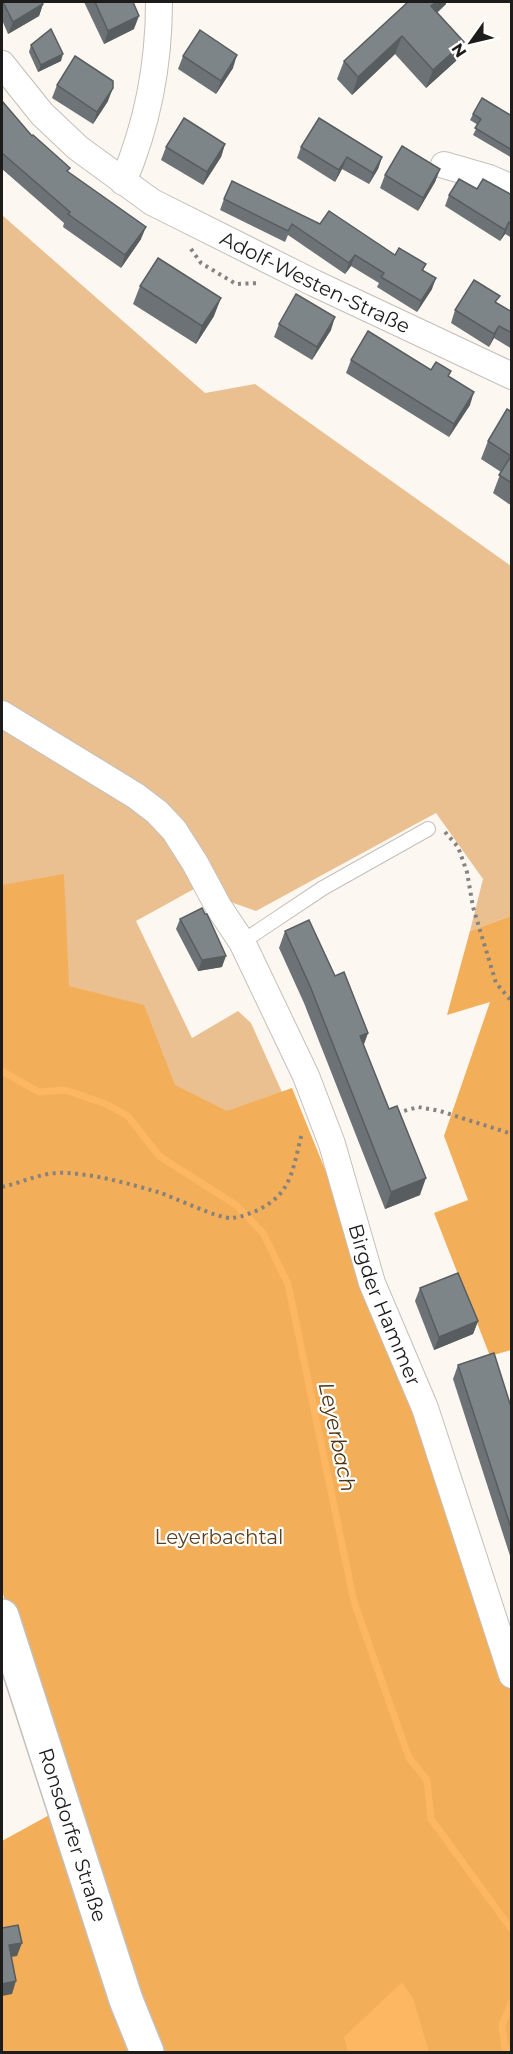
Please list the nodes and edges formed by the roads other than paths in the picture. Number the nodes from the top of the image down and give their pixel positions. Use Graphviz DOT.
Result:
graph roads {
  1 [pos="159,2"];
  2 [pos="2,64"];
  3 [pos="444,165"];
  4 [pos="123,182"];
  5 [pos="512,188"];
  6 [pos="512,376"];
  7 [pos="2,714"];
  8 [pos="428,829"];
  9 [pos="242,942"];
  10 [pos="2,1616"];
  11 [pos="512,1675"];
  12 [pos="147,2052"];
  1 -- 4 [label="street"];
  2 -- 4 [label="street, Adolf-Westen-Straße"];
  3 -- 5 [label="street"];
  4 -- 6 [label="street, Adolf-Westen-Straße"];
  7 -- 9 [label="street, Birgder Hammer"];
  8 -- 9 [label="lane"];
  9 -- 11 [label="street, Birgder Hammer"];
  10 -- 12 [label="main road, Ronsdorfer Straße"];
}
